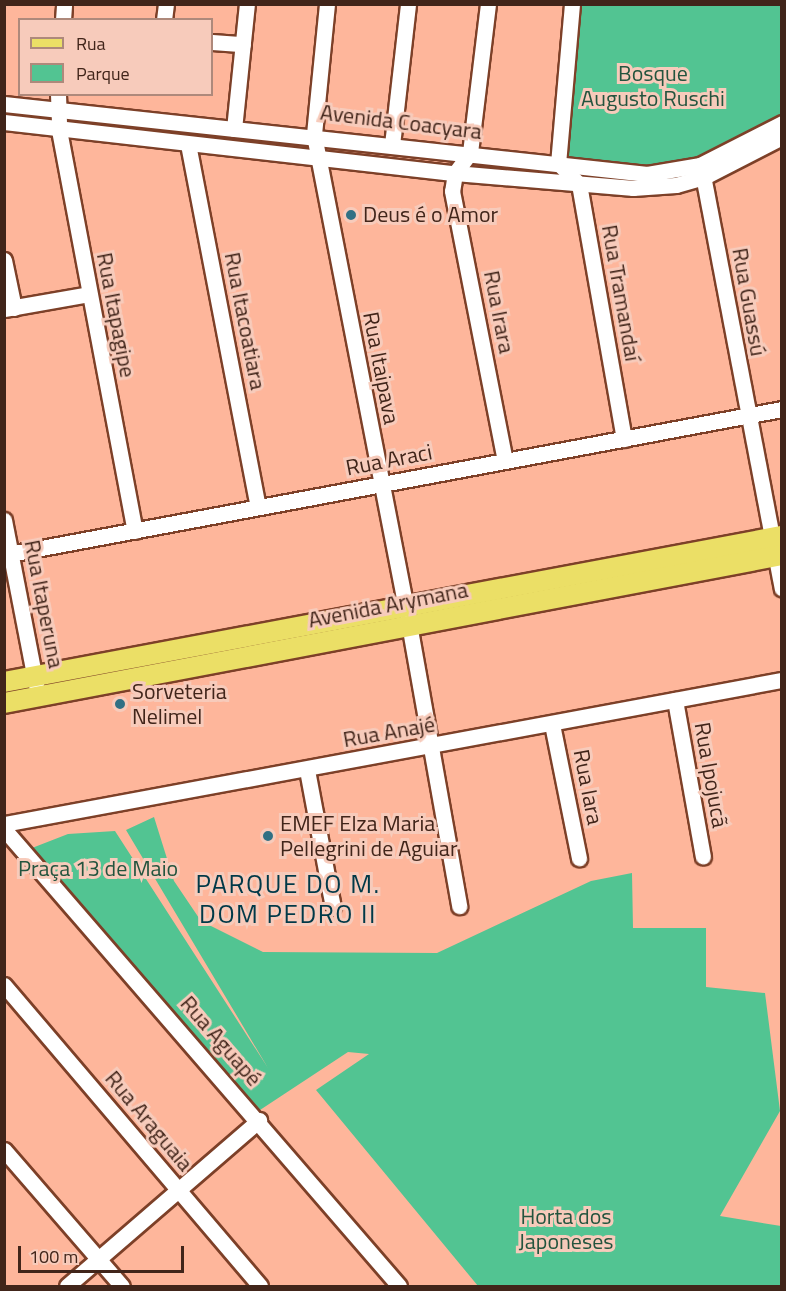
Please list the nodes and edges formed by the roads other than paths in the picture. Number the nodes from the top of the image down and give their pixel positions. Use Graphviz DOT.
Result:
graph roads {
  1 [pos="247,4"];
  2 [pos="327,4"];
  3 [pos="408,4"];
  4 [pos="488,4"];
  5 [pos="572,4"];
  6 [pos="213,42"];
  7 [pos="243,44"];
  8 [pos="58,101"];
  9 [pos="4,104"];
  10 [pos="4,122"];
  11 [pos="782,123"];
  12 [pos="234,129"];
  13 [pos="59,130"];
  14 [pos="314,135"];
  15 [pos="782,137"];
  16 [pos="188,144"];
  17 [pos="392,145"];
  18 [pos="470,153"];
  19 [pos="318,157"];
  20 [pos="558,163"];
  21 [pos="702,171"];
  22 [pos="455,173"];
  23 [pos="579,184"];
  24 [pos="4,260"];
  25 [pos="89,294"];
  26 [pos="9,309"];
  27 [pos="782,409"];
  28 [pos="747,416"];
  29 [pos="624,439"];
  30 [pos="505,460"];
  31 [pos="381,486"];
  32 [pos="258,506"];
  33 [pos="4,520"];
  34 [pos="135,531"];
  35 [pos="778,547"];
  36 [pos="8,554"];
  37 [pos="782,588"];
  38 [pos="407,617"];
  39 [pos="35,676"];
  40 [pos="782,680"];
  41 [pos="4,682"];
  42 [pos="38,697"];
  43 [pos="675,700"];
  44 [pos="4,703"];
  45 [pos="552,724"];
  46 [pos="430,748"];
  47 [pos="307,770"];
  48 [pos="4,824"];
  49 [pos="4,829"];
  50 [pos="703,857"];
  51 [pos="579,858"];
  52 [pos="459,906"];
  53 [pos="333,907"];
  54 [pos="4,985"];
  55 [pos="259,1120"];
  56 [pos="4,1150"];
  57 [pos="178,1190"];
  58 [pos="99,1258"];
  59 [pos="67,1287"];
  60 [pos="122,1287"];
  61 [pos="260,1287"];
  62 [pos="399,1287"];
  1 -- 7 [label="street"];
  2 -- 14 [label="street, Rua Itaipava"];
  3 -- 17 [label="street"];
  4 -- 18 [label="street"];
  5 -- 20 [label="street"];
  6 -- 7 [label="street"];
  7 -- 12 [label="street"];
  8 -- 9 [label="street, Avenida Coacyara"];
  8 -- 12 [label="street, Avenida Coacyara"];
  8 -- 13 [label="street, Rua Itapagipe"];
  10 -- 13 [label="street, Avenida Coacyara"];
  11 -- 21 [label="street, Avenida Coacyara"];
  12 -- 14 [label="street, Avenida Coacyara"];
  13 -- 16 [label="street, Avenida Coacyara"];
  13 -- 25 [label="street, Rua Itapagipe"];
  14 -- 17 [label="street, Avenida Coacyara"];
  14 -- 19 [label="street, Rua Itaipava"];
  15 -- 21 [label="street, Avenida Coacyara"];
  16 -- 19 [label="street, Avenida Coacyara"];
  16 -- 32 [label="street, Rua Itacoatiara"];
  17 -- 18 [label="street, Avenida Coacyara"];
  18 -- 20 [label="street, Avenida Coacyara"];
  18 -- 22 [label="street"];
  19 -- 22 [label="street, Avenida Coacyara"];
  19 -- 31 [label="street, Rua Itaipava"];
  20 -- 21 [label="street, Avenida Coacyara"];
  20 -- 23 [label="street"];
  21 -- 23 [label="street, Avenida Coacyara"];
  21 -- 28 [label="street, Rua Guassú"];
  22 -- 23 [label="street, Avenida Coacyara"];
  22 -- 30 [label="street, Rua Irara"];
  23 -- 29 [label="street, Rua Tramandaí"];
  24 -- 26 [label="street"];
  25 -- 26 [label="street"];
  25 -- 34 [label="street, Rua Itapagipe"];
  27 -- 28 [label="street, Rua Araci"];
  28 -- 29 [label="street, Rua Araci"];
  28 -- 35 [label="street, Rua Guassú"];
  29 -- 30 [label="street, Rua Araci"];
  30 -- 31 [label="street, Rua Araci"];
  31 -- 32 [label="street, Rua Araci"];
  31 -- 38 [label="street, Rua Itaipava"];
  32 -- 34 [label="street, Rua Araci"];
  33 -- 36 [label="street, Rua Itaperuna"];
  34 -- 36 [label="street, Rua Araci"];
  35 -- 37 [label="street, Rua Guassú"];
  35 -- 38 [label="main road, Avenida Arymana"];
  36 -- 39 [label="street, Rua Itaperuna"];
  38 -- 39 [label="main road, Avenida Arymana"];
  38 -- 42 [label="main road, Avenida Arymana"];
  38 -- 46 [label="street, Rua Itaipava"];
  39 -- 41 [label="main road, Avenida Arymana"];
  39 -- 42 [label="street, Rua Itaperuna"];
  40 -- 43 [label="street, Rua Anajé"];
  42 -- 44 [label="main road, Avenida Arymana"];
  43 -- 45 [label="street, Rua Anajé"];
  43 -- 50 [label="street, Rua Ipojucã"];
  45 -- 46 [label="street, Rua Anajé"];
  45 -- 51 [label="street, Rua Iara"];
  46 -- 47 [label="street, Rua Anajé"];
  46 -- 52 [label="street, Rua Itaipava"];
  47 -- 48 [label="street, Rua Anajé"];
  47 -- 53 [label="street"];
  49 -- 55 [label="street, Rua Aguapé"];
  54 -- 57 [label="street, Rua Araguaia"];
  55 -- 57 [label="street"];
  55 -- 62 [label="street, Rua Aguapé"];
  56 -- 58 [label="street"];
  57 -- 58 [label="street"];
  57 -- 61 [label="street, Rua Araguaia"];
  58 -- 59 [label="street"];
  58 -- 60 [label="street"];
}
